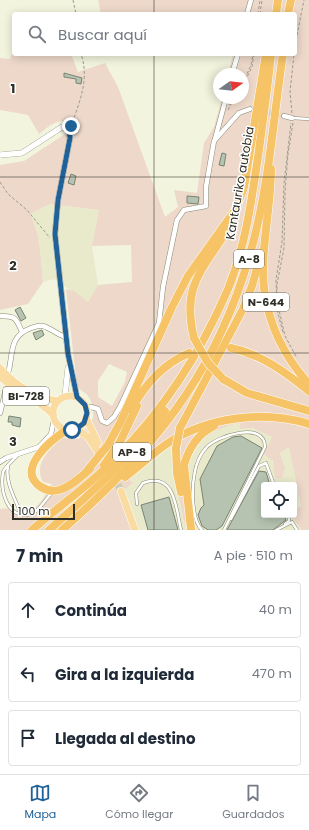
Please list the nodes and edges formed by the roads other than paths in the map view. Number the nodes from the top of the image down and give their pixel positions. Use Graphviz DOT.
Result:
graph roads {
  1 [pos="251,0"];
  2 [pos="278,0"];
  3 [pos="291,0"];
  4 [pos="248,12"];
  5 [pos="276,12"];
  6 [pos="288,12"];
  7 [pos="237,56"];
  8 [pos="266,56"];
  9 [pos="271,56"];
  10 [pos="283,56"];
  11 [pos="234,68"];
  12 [pos="224,104"];
  13 [pos="250,109"];
  14 [pos="284,116"];
  15 [pos="291,119"];
  16 [pos="309,119"];
  17 [pos="272,136"];
  18 [pos="214,141"];
  19 [pos="0,155"];
  20 [pos="238,206"];
  21 [pos="267,234"];
  22 [pos="228,288"];
  23 [pos="0,316"];
  24 [pos="22,332"];
  25 [pos="66,338"];
  26 [pos="231,348"];
  27 [pos="190,353"];
  28 [pos="68,354"];
  29 [pos="0,368"];
  30 [pos="9,370"];
  31 [pos="0,376"];
  32 [pos="309,384"];
  33 [pos="145,388"];
  34 [pos="6,389"];
  35 [pos="309,391"];
  36 [pos="66,396"];
  37 [pos="77,397"];
  38 [pos="57,401"];
  39 [pos="86,408"];
  40 [pos="309,411"];
  41 [pos="0,413"];
  42 [pos="53,417"];
  43 [pos="86,418"];
  44 [pos="224,421"];
  45 [pos="309,424"];
  46 [pos="76,429"];
  47 [pos="67,430"];
  48 [pos="48,444"];
  49 [pos="38,448"];
  50 [pos="18,454"];
  51 [pos="0,462"];
  52 [pos="9,464"];
  53 [pos="86,472"];
  54 [pos="94,478"];
  55 [pos="273,482"];
  56 [pos="54,491"];
  57 [pos="101,496"];
  58 [pos="137,504"];
  59 [pos="31,514"];
  60 [pos="289,518"];
  61 [pos="285,524"];
  62 [pos="32,530"];
  63 [pos="49,530"];
  64 [pos="62,530"];
  65 [pos="131,530"];
  66 [pos="135,530"];
  67 [pos="181,530"];
  68 [pos="191,530"];
  69 [pos="202,530"];
  70 [pos="225,530"];
  71 [pos="276,530"];
  72 [pos="297,530"];
  1 -- 4 [label="street"];
  2 -- 5 [label="highway"];
  3 -- 6 [label="highway"];
  7 -- 11 [label="street"];
  8 -- 20 [label="highway"];
  9 -- 22 [label="highway, Kantauriko autobia / A-8"];
  10 -- 17 [label="highway, Kantauriko autobia / A-8"];
  12 -- 18 [label="street"];
  13 -- 18 [label="street"];
  14 -- 15 [label="street"];
  15 -- 16 [label="lane"];
  17 -- 21 [label="highway"];
  17 -- 57 [label="highway, Kantauriko autobia / A-8"];
  18 -- 39 [label="street"];
  19 -- 25 [label="street"];
  20 -- 40 [label="highway, bridge"];
  20 -- 53 [label="highway"];
  21 -- 32 [label="highway, N-644"];
  21 -- 68 [label="highway, bridge"];
  22 -- 54 [label="highway, Kantauriko autobia / A-8"];
  22 -- 63 [label="highway, AP-8"];
  23 -- 24 [label="street"];
  24 -- 25 [label="street"];
  24 -- 30 [label="street"];
  25 -- 28 [label="street"];
  26 -- 35 [label="highway"];
  27 -- 33 [label="highway"];
  28 -- 36 [label="street"];
  28 -- 37 [label="street"];
  29 -- 38 [label="main road, BI-728"];
  31 -- 42 [label="main road, BI-728"];
  33 -- 53 [label="highway"];
  33 -- 54 [label="highway"];
  34 -- 41 [label="street"];
  36 -- 37 [label="main road, BI-728"];
  36 -- 38 [label="main road, BI-728"];
  37 -- 39 [label="main road"];
  38 -- 42 [label="main road, BI-728"];
  39 -- 43 [label="main road"];
  42 -- 47 [label="main road, BI-728"];
  42 -- 49 [label="street"];
  43 -- 46 [label="main road"];
  43 -- 46 [label="main road"];
  44 -- 45 [label="highway"];
  44 -- 57 [label="highway"];
  44 -- 68 [label="highway"];
  46 -- 47 [label="main road"];
  47 -- 48 [label="highway"];
  48 -- 49 [label="street"];
  48 -- 56 [label="highway"];
  49 -- 50 [label="street"];
  50 -- 51 [label="street"];
  50 -- 52 [label="lane"];
  52 -- 59 [label="lane"];
  52 -- 59 [label="lane"];
  53 -- 56 [label="highway"];
  54 -- 62 [label="highway, Kantauriko autobia / A-8"];
  55 -- 70 [label="lane"];
  56 -- 59 [label="lane"];
  57 -- 64 [label="highway, Kantauriko autobia / A-8"];
  58 -- 67 [label="lane"];
  60 -- 61 [label="lane"];
  61 -- 71 [label="lane"];
  61 -- 72 [label="lane"];
  65 -- 66 [label="main road"];
  69 -- 70 [label="lane"];
}
